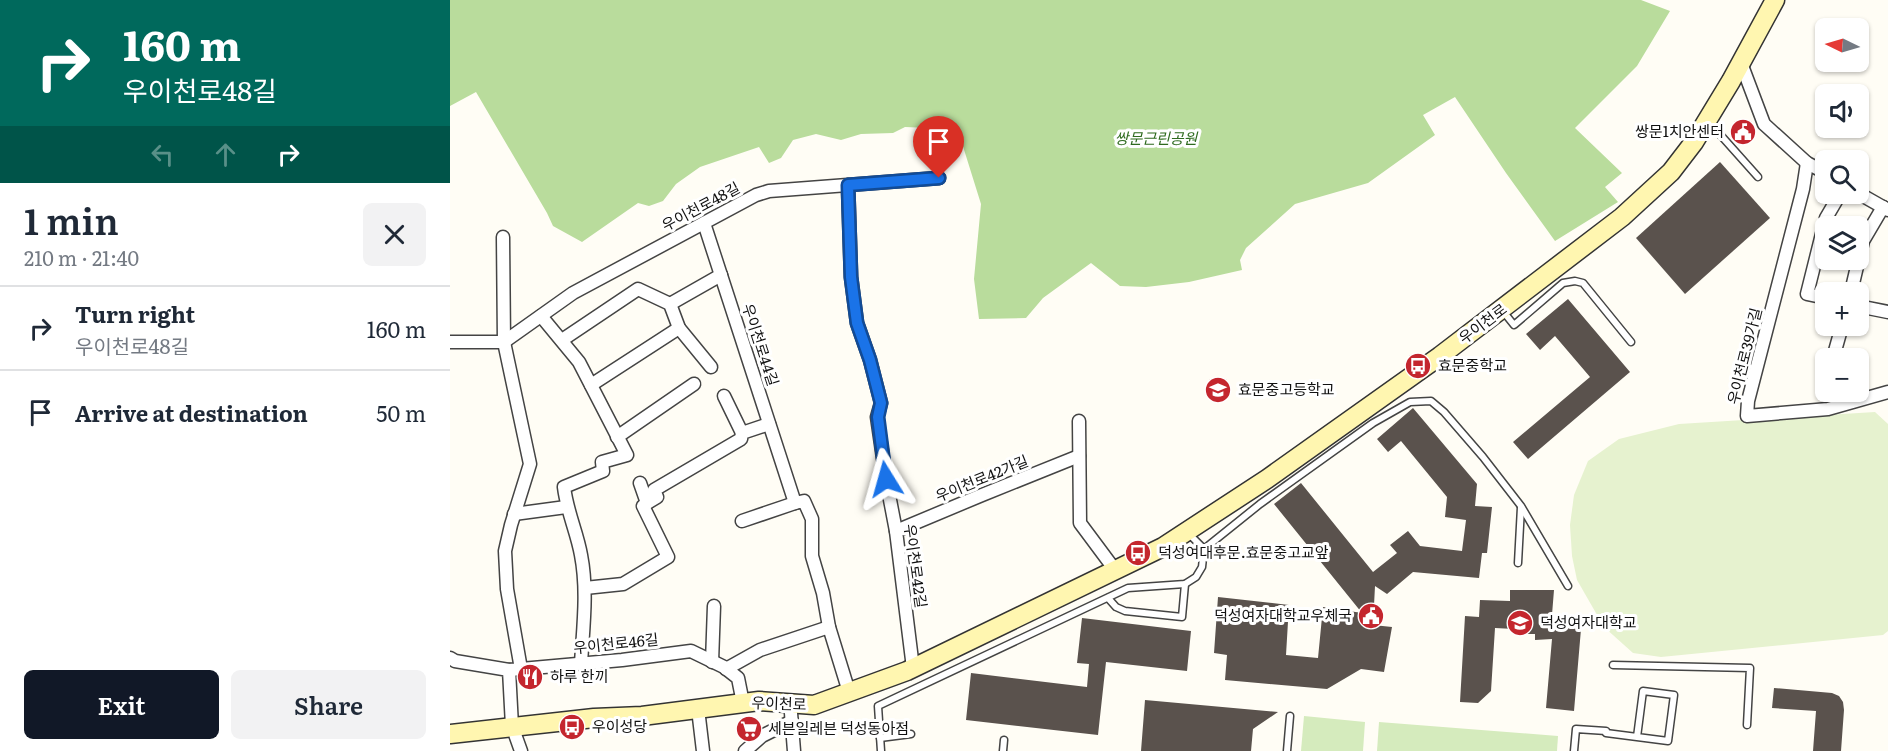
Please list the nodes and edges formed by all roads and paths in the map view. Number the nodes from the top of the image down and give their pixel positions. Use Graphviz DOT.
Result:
graph roads {
  1 [pos="1775,0"];
  2 [pos="1741,63"];
  3 [pos="1708,120"];
  4 [pos="1807,163"];
  5 [pos="1815,167"];
  6 [pos="1758,177"];
  7 [pos="939,178"];
  8 [pos="848,185"];
  9 [pos="1869,198"];
  10 [pos="1834,204"];
  11 [pos="1886,208"];
  12 [pos="704,223"];
  13 [pos="503,237"];
  14 [pos="721,275"];
  15 [pos="1853,282"];
  16 [pos="1815,296"];
  17 [pos="670,304"];
  18 [pos="1869,308"];
  19 [pos="1502,310"];
  20 [pos="1888,312"];
  21 [pos="541,316"];
  22 [pos="678,328"];
  23 [pos="562,340"];
  24 [pos="450,342"];
  25 [pos="504,342"];
  26 [pos="1631,342"];
  27 [pos="711,367"];
  28 [pos="694,384"];
  29 [pos="591,385"];
  30 [pos="1888,392"];
  31 [pos="724,396"];
  32 [pos="1079,422"];
  33 [pos="769,424"];
  34 [pos="742,433"];
  35 [pos="617,436"];
  36 [pos="1079,456"];
  37 [pos="640,483"];
  38 [pos="647,503"];
  39 [pos="795,503"];
  40 [pos="1521,506"];
  41 [pos="566,507"];
  42 [pos="514,514"];
  43 [pos="742,521"];
  44 [pos="896,531"];
  45 [pos="1186,532"];
  46 [pos="1204,549"];
  47 [pos="1518,563"];
  48 [pos="1115,570"];
  49 [pos="1185,584"];
  50 [pos="1568,586"];
  51 [pos="585,588"];
  52 [pos="1108,598"];
  53 [pos="714,606"];
  54 [pos="829,627"];
  55 [pos="452,660"];
  56 [pos="712,662"];
  57 [pos="581,664"];
  58 [pos="1613,665"];
  59 [pos="913,668"];
  60 [pos="515,669"];
  61 [pos="726,669"];
  62 [pos="849,693"];
  63 [pos="743,703"];
  64 [pos="698,709"];
  65 [pos="791,712"];
  66 [pos="1290,716"];
  67 [pos="1747,725"];
  68 [pos="512,726"];
  69 [pos="450,734"];
  70 [pos="911,734"];
  71 [pos="1637,737"];
  72 [pos="880,738"];
  73 [pos="1004,740"];
  74 [pos="521,751"];
  75 [pos="703,751"];
  76 [pos="745,751"];
  77 [pos="794,751"];
  78 [pos="881,751"];
  79 [pos="1003,751"];
  80 [pos="1287,751"];
  81 [pos="1574,751"];
  1 -- 2 [label="street, 우이천로"];
  2 -- 3 [label="street, 우이천로"];
  2 -- 4 [label="street"];
  3 -- 6 [label="lane"];
  3 -- 19 [label="street, 우이천로"];
  4 -- 5 [label="street"];
  4 -- 30 [label="street, 우이천로39가길"];
  7 -- 8 [label="street, 우이천로48길"];
  8 -- 12 [label="street, 우이천로48길"];
  8 -- 44 [label="street, 우이천로42길"];
  9 -- 11 [label="street"];
  10 -- 16 [label="street"];
  11 -- 15 [label="street"];
  12 -- 14 [label="street, 우이천로44길"];
  12 -- 21 [label="street, 우이천로48길"];
  13 -- 25 [label="street"];
  14 -- 17 [label="street"];
  14 -- 33 [label="street, 우이천로44길"];
  17 -- 22 [label="street"];
  17 -- 23 [label="street"];
  18 -- 20 [label="street"];
  19 -- 26 [label="lane"];
  19 -- 45 [label="street, 우이천로"];
  21 -- 23 [label="street"];
  21 -- 25 [label="street, 우이천로48길"];
  22 -- 27 [label="street"];
  22 -- 29 [label="street"];
  23 -- 29 [label="street"];
  24 -- 25 [label="street"];
  25 -- 42 [label="street"];
  28 -- 35 [label="street"];
  29 -- 35 [label="street"];
  31 -- 34 [label="street"];
  32 -- 36 [label="street"];
  33 -- 34 [label="street"];
  33 -- 39 [label="street, 우이천로44길"];
  34 -- 38 [label="street"];
  35 -- 41 [label="street"];
  36 -- 44 [label="street, 우이천로42가길"];
  36 -- 48 [label="street"];
  37 -- 38 [label="street"];
  38 -- 51 [label="street"];
  39 -- 43 [label="street"];
  39 -- 54 [label="street, 우이천로44길"];
  40 -- 46 [label="lane"];
  40 -- 47 [label="lane"];
  40 -- 50 [label="lane"];
  41 -- 42 [label="street"];
  41 -- 51 [label="street"];
  42 -- 60 [label="street"];
  44 -- 59 [label="street, 우이천로42길"];
  45 -- 46 [label="lane"];
  45 -- 48 [label="street, 우이천로"];
  46 -- 49 [label="lane"];
  48 -- 59 [label="street, 우이천로"];
  49 -- 52 [label="lane"];
  49 -- 52 [label="lane"];
  51 -- 57 [label="street"];
  52 -- 72 [label="lane"];
  53 -- 56 [label="street"];
  54 -- 61 [label="street"];
  54 -- 62 [label="street, 우이천로44길"];
  55 -- 60 [label="street"];
  56 -- 57 [label="street, 우이천로46길"];
  56 -- 61 [label="street, 우이천로46길"];
  57 -- 60 [label="street, 우이천로46길"];
  58 -- 67 [label="lane"];
  59 -- 62 [label="street, 우이천로"];
  60 -- 68 [label="street"];
  61 -- 63 [label="street"];
  62 -- 65 [label="street, 우이천로"];
  63 -- 64 [label="street, 우이천로"];
  63 -- 65 [label="street, 우이천로"];
  64 -- 68 [label="street, 우이천로"];
  64 -- 75 [label="street"];
  65 -- 76 [label="street"];
  65 -- 77 [label="street"];
  66 -- 80 [label="lane"];
  68 -- 69 [label="street, 우이천로"];
  68 -- 74 [label="street"];
  70 -- 72 [label="lane"];
  71 -- 71 [label="lane"];
  71 -- 81 [label="lane"];
  72 -- 78 [label="lane"];
  73 -- 79 [label="lane"];
}
